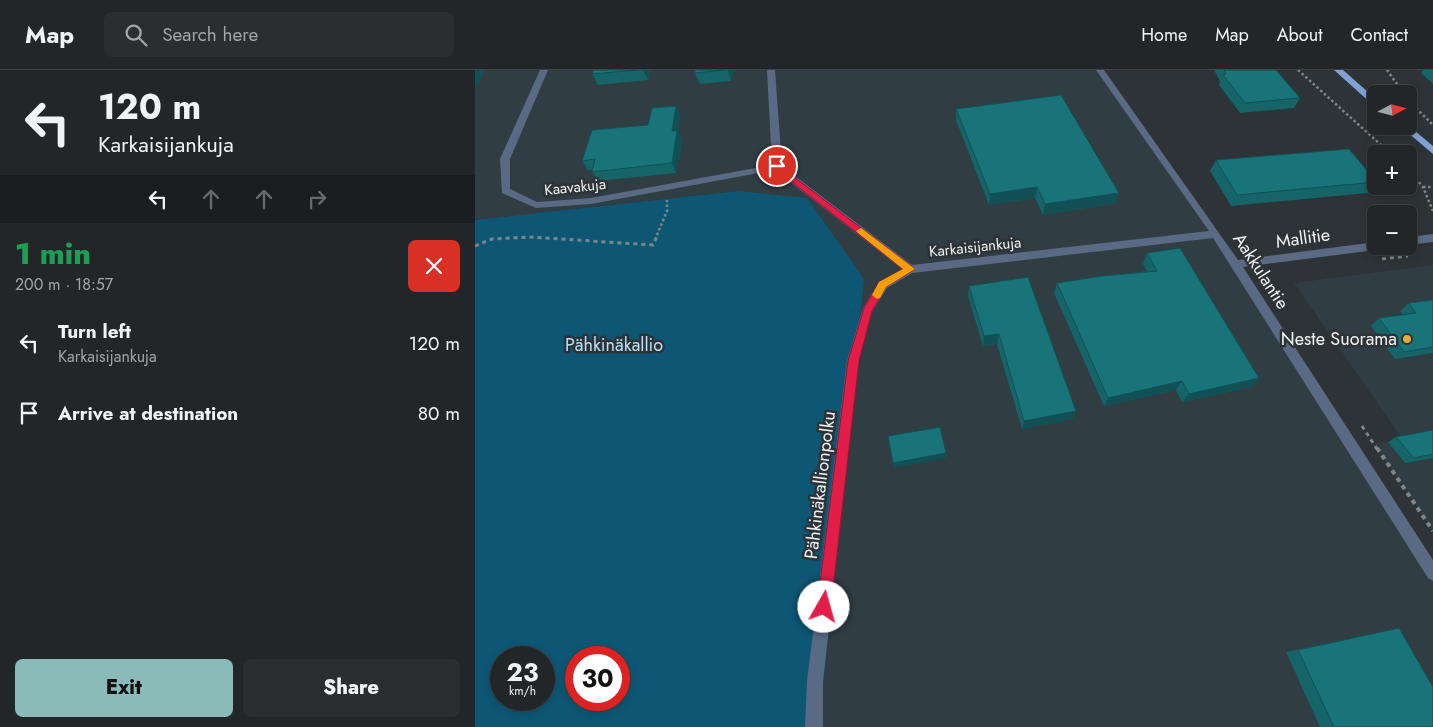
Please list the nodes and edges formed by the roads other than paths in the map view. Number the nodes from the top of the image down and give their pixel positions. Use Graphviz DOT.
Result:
graph roads {
  1 [pos="544,70"];
  2 [pos="771,70"];
  3 [pos="1100,70"];
  4 [pos="1338,70"];
  5 [pos="1367,95"];
  6 [pos="1414,135"];
  7 [pos="1433,151"];
  8 [pos="777,166"];
  9 [pos="1216,234"];
  10 [pos="1433,238"];
  11 [pos="1417,240"];
  12 [pos="1367,247"];
  13 [pos="1235,264"];
  14 [pos="911,269"];
  15 [pos="1433,572"];
  16 [pos="814,727"];
  1 -- 8 [label="street, Kaavakuja"];
  2 -- 8 [label="street"];
  3 -- 9 [label="street, Aakkulantie"];
  4 -- 5 [label="main road"];
  6 -- 7 [label="main road"];
  8 -- 14 [label="street, Karkaisijankuja"];
  9 -- 13 [label="street, Aakkulantie"];
  9 -- 14 [label="street, Karkaisijankuja"];
  10 -- 11 [label="street"];
  12 -- 13 [label="street, Mallitie"];
  13 -- 15 [label="street, Aakkulantie"];
  14 -- 16 [label="street, Pähkinäkallionpolku"];
}
